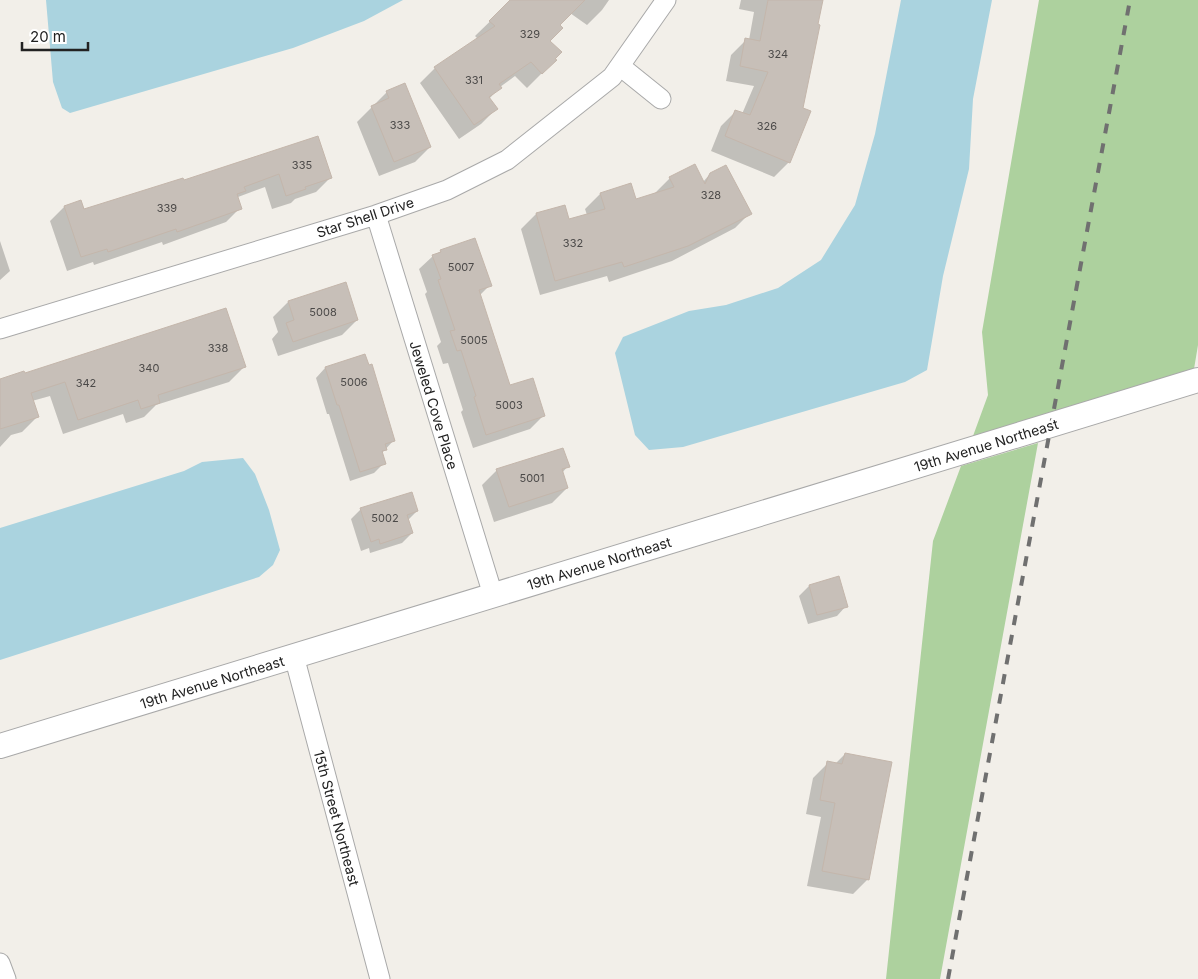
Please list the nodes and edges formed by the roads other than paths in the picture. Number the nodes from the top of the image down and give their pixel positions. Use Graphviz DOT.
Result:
graph roads {
  1 [pos="666,0"];
  2 [pos="620,66"];
  3 [pos="661,98"];
  4 [pos="376,216"];
  5 [pos="0,329"];
  6 [pos="1198,380"];
  7 [pos="493,595"];
  8 [pos="294,656"];
  9 [pos="0,746"];
  10 [pos="0,963"];
  11 [pos="6,979"];
  12 [pos="380,979"];
  1 -- 2 [label="street, Star Shell Drive"];
  2 -- 3 [label="street"];
  2 -- 4 [label="street, Star Shell Drive"];
  4 -- 5 [label="street, Star Shell Drive"];
  4 -- 7 [label="street, Jeweled Cove Place"];
  6 -- 7 [label="street, 19th Avenue Northeast"];
  7 -- 8 [label="street, 19th Avenue Northeast"];
  8 -- 9 [label="street, 19th Avenue Northeast"];
  8 -- 12 [label="street, 15th Street Northeast"];
  10 -- 11 [label="street"];
}
